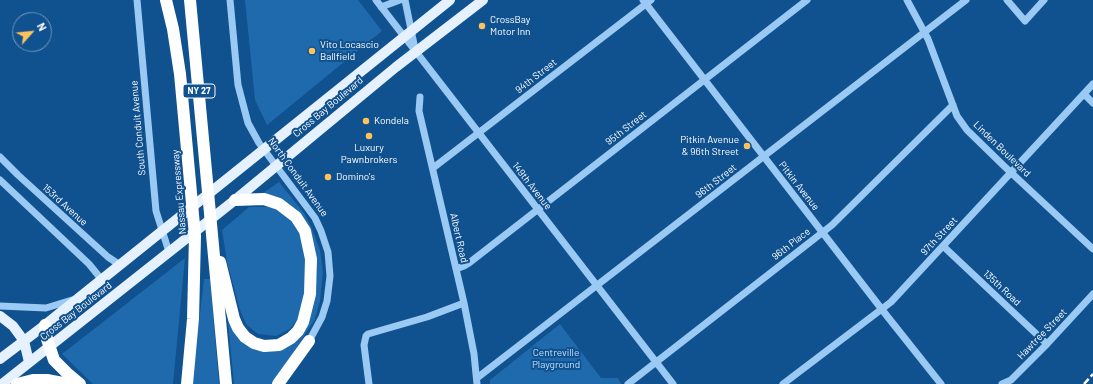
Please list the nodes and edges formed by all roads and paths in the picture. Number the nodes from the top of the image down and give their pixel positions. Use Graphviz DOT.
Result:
graph roads {
  1 [pos="137,0"];
  2 [pos="166,0"];
  3 [pos="190,0"];
  4 [pos="230,0"];
  5 [pos="376,0"];
  6 [pos="400,0"];
  7 [pos="405,0"];
  8 [pos="450,0"];
  9 [pos="483,0"];
  10 [pos="807,0"];
  11 [pos="907,0"];
  12 [pos="966,0"];
  13 [pos="1007,0"];
  14 [pos="1044,0"];
  15 [pos="647,1"];
  16 [pos="381,7"];
  17 [pos="925,32"];
  18 [pos="408,34"];
  19 [pos="416,52"];
  20 [pos="705,80"];
  21 [pos="1093,84"];
  22 [pos="1084,94"];
  23 [pos="420,97"];
  24 [pos="1093,103"];
  25 [pos="953,105"];
  26 [pos="479,133"];
  27 [pos="264,149"];
  28 [pos="0,157"];
  29 [pos="764,157"];
  30 [pos="276,166"];
  31 [pos="433,168"];
  32 [pos="1011,173"];
  33 [pos="0,180"];
  34 [pos="231,203"];
  35 [pos="538,210"];
  36 [pos="211,228"];
  37 [pos="162,231"];
  38 [pos="823,232"];
  39 [pos="943,246"];
  40 [pos="1093,249"];
  41 [pos="169,252"];
  42 [pos="120,265"];
  43 [pos="456,269"];
  44 [pos="102,280"];
  45 [pos="597,286"];
  46 [pos="1093,294"];
  47 [pos="79,298"];
  48 [pos="464,303"];
  49 [pos="0,306"];
  50 [pos="882,309"];
  51 [pos="0,316"];
  52 [pos="45,325"];
  53 [pos="24,341"];
  54 [pos="309,341"];
  55 [pos="1048,344"];
  56 [pos="49,348"];
  57 [pos="0,360"];
  58 [pos="29,362"];
  59 [pos="656,362"];
  60 [pos="477,381"];
  61 [pos="2,384"];
  62 [pos="17,384"];
  63 [pos="68,384"];
  64 [pos="80,384"];
  65 [pos="187,384"];
  66 [pos="226,384"];
  67 [pos="278,384"];
  68 [pos="287,384"];
  69 [pos="369,384"];
  70 [pos="628,384"];
  71 [pos="673,384"];
  72 [pos="783,384"];
  73 [pos="941,384"];
  74 [pos="1002,384"];
  1 -- 37 [label="street, South Conduit Avenue"];
  2 -- 65 [label="highway, Nassau Expressway / NY 27"];
  3 -- 36 [label="highway, NY 27"];
  4 -- 27 [label="street, North Conduit Avenue"];
  5 -- 16 [label="street"];
  6 -- 16 [label="street"];
  7 -- 18 [label="street"];
  8 -- 18 [label="main road, Cross Bay Boulevard"];
  9 -- 19 [label="main road, Cross Bay Boulevard"];
  10 -- 20 [label="street, 95th Street"];
  11 -- 17 [label="street, Linden Boulevard"];
  12 -- 17 [label="street, 96th Street"];
  13 -- 14 [label="street"];
  15 -- 20 [label="street, Pitkin Avenue"];
  15 -- 26 [label="street, 94th Street"];
  16 -- 18 [label="street"];
  17 -- 25 [label="street, Linden Boulevard"];
  17 -- 29 [label="street, 96th Street"];
  18 -- 19 [label="street"];
  18 -- 27 [label="main road, Cross Bay Boulevard"];
  19 -- 26 [label="street, 149th Avenue"];
  19 -- 30 [label="main road, Cross Bay Boulevard"];
  20 -- 29 [label="street, Pitkin Avenue"];
  20 -- 35 [label="street, 95th Street"];
  21 -- 22 [label="street, 97th Street"];
  22 -- 24 [label="street"];
  22 -- 32 [label="street, 97th Street"];
  23 -- 31 [label="street, Albert Road"];
  25 -- 32 [label="street, Linden Boulevard"];
  25 -- 38 [label="street, 96th Place"];
  26 -- 31 [label="street, 94th Street"];
  26 -- 35 [label="street, 149th Avenue"];
  27 -- 30 [label="street, North Conduit Avenue"];
  27 -- 37 [label="main road, Cross Bay Boulevard"];
  28 -- 42 [label="street, 153rd Avenue"];
  29 -- 38 [label="street, Pitkin Avenue"];
  29 -- 45 [label="street, 96th Street"];
  30 -- 34 [label="main road, Cross Bay Boulevard"];
  30 -- 54 [label="street, North Conduit Avenue"];
  31 -- 43 [label="street, Albert Road"];
  32 -- 39 [label="street, 97th Street"];
  32 -- 40 [label="street, Linden Boulevard"];
  33 -- 44 [label="street"];
  34 -- 36 [label="highway"];
  34 -- 41 [label="main road, Cross Bay Boulevard"];
  35 -- 43 [label="street, 95th Street"];
  35 -- 45 [label="street, 149th Avenue"];
  36 -- 66 [label="highway, NY 27"];
  37 -- 41 [label="street, South Conduit Avenue"];
  37 -- 42 [label="main road, Cross Bay Boulevard"];
  38 -- 50 [label="street, Pitkin Avenue"];
  38 -- 59 [label="street, 96th Place"];
  39 -- 50 [label="street, 97th Street"];
  39 -- 55 [label="street, 135th Road"];
  41 -- 56 [label="main road, Cross Bay Boulevard"];
  42 -- 44 [label="main road, Cross Bay Boulevard"];
  43 -- 48 [label="street, Albert Road"];
  44 -- 47 [label="main road, Cross Bay Boulevard"];
  45 -- 59 [label="street, 149th Avenue"];
  45 -- 60 [label="street, 96th Street"];
  46 -- 55 [label="street, Hawtree Street"];
  47 -- 49 [label="street"];
  47 -- 52 [label="main road, Cross Bay Boulevard"];
  48 -- 60 [label="street, Albert Road"];
  48 -- 69 [label="street"];
  50 -- 72 [label="street, 97th Street"];
  50 -- 73 [label="street, Pitkin Avenue"];
  51 -- 53 [label="main road"];
  52 -- 53 [label="main road, Cross Bay Boulevard"];
  52 -- 56 [label="highway"];
  53 -- 57 [label="main road, Cross Bay Boulevard"];
  53 -- 58 [label="main road"];
  54 -- 67 [label="highway"];
  54 -- 68 [label="street, North Conduit Avenue"];
  55 -- 74 [label="street, Hawtree Street"];
  56 -- 58 [label="main road, Cross Bay Boulevard"];
  56 -- 64 [label="highway"];
  58 -- 61 [label="main road, Cross Bay Boulevard"];
  59 -- 70 [label="street, 96th Place"];
  59 -- 71 [label="street, 149th Avenue"];
  62 -- 63 [label="highway"];
}
